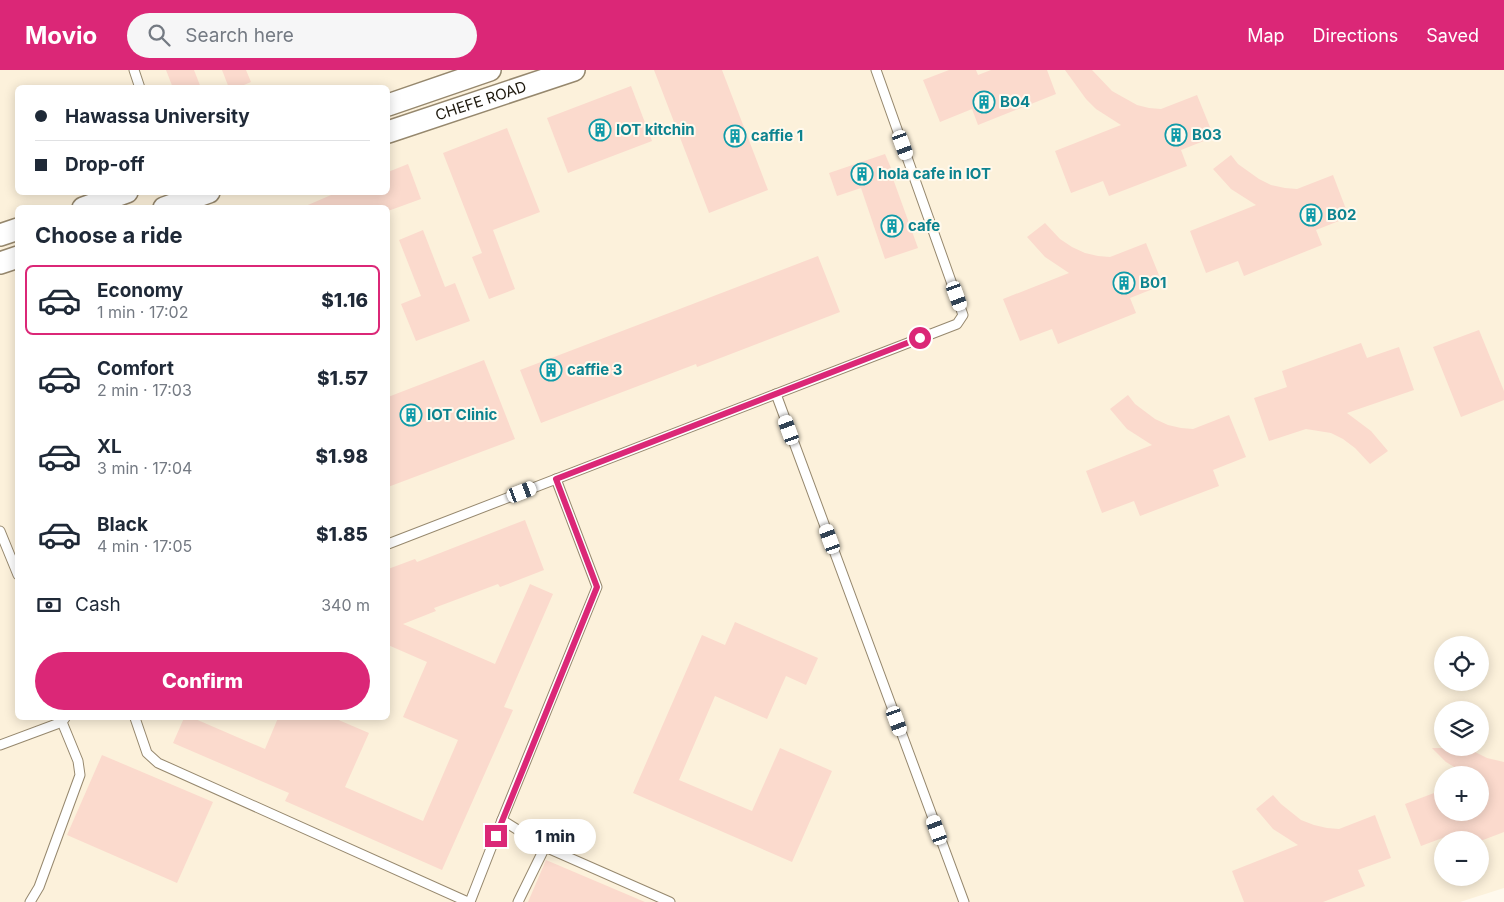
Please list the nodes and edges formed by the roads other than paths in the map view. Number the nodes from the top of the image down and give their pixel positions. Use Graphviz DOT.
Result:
graph roads {
  1 [pos="134,70"];
  2 [pos="490,70"];
  3 [pos="574,70"];
  4 [pos="876,70"];
  5 [pos="139,85"];
  6 [pos="390,104"];
  7 [pos="390,131"];
  8 [pos="119,195"];
  9 [pos="200,195"];
  10 [pos="184,200"];
  11 [pos="91,205"];
  12 [pos="172,205"];
  13 [pos="15,231"];
  14 [pos="0,235"];
  15 [pos="15,258"];
  16 [pos="0,263"];
  17 [pos="776,394"];
  18 [pos="556,479"];
  19 [pos="0,531"];
  20 [pos="390,543"];
  21 [pos="15,568"];
  22 [pos="63,720"];
  23 [pos="136,720"];
  24 [pos="0,745"];
  25 [pos="502,820"];
  26 [pos="545,847"];
  27 [pos="30,902"];
  28 [pos="469,902"];
  29 [pos="518,902"];
  30 [pos="670,902"];
  31 [pos="964,902"];
  1 -- 5 [label="lane"];
  2 -- 6 [label="street, CHEFE ROAD"];
  3 -- 7 [label="street, CHEFE ROAD"];
  4 -- 17 [label="lane"];
  8 -- 11 [label="street"];
  9 -- 10 [label="street"];
  10 -- 12 [label="street"];
  13 -- 14 [label="street"];
  15 -- 16 [label="street"];
  17 -- 18 [label="lane"];
  17 -- 31 [label="lane"];
  18 -- 20 [label="lane"];
  18 -- 25 [label="lane"];
  19 -- 21 [label="lane"];
  22 -- 24 [label="lane"];
  22 -- 27 [label="lane"];
  23 -- 28 [label="lane"];
  25 -- 26 [label="lane"];
  25 -- 28 [label="lane"];
  26 -- 29 [label="lane"];
  26 -- 30 [label="lane"];
}
